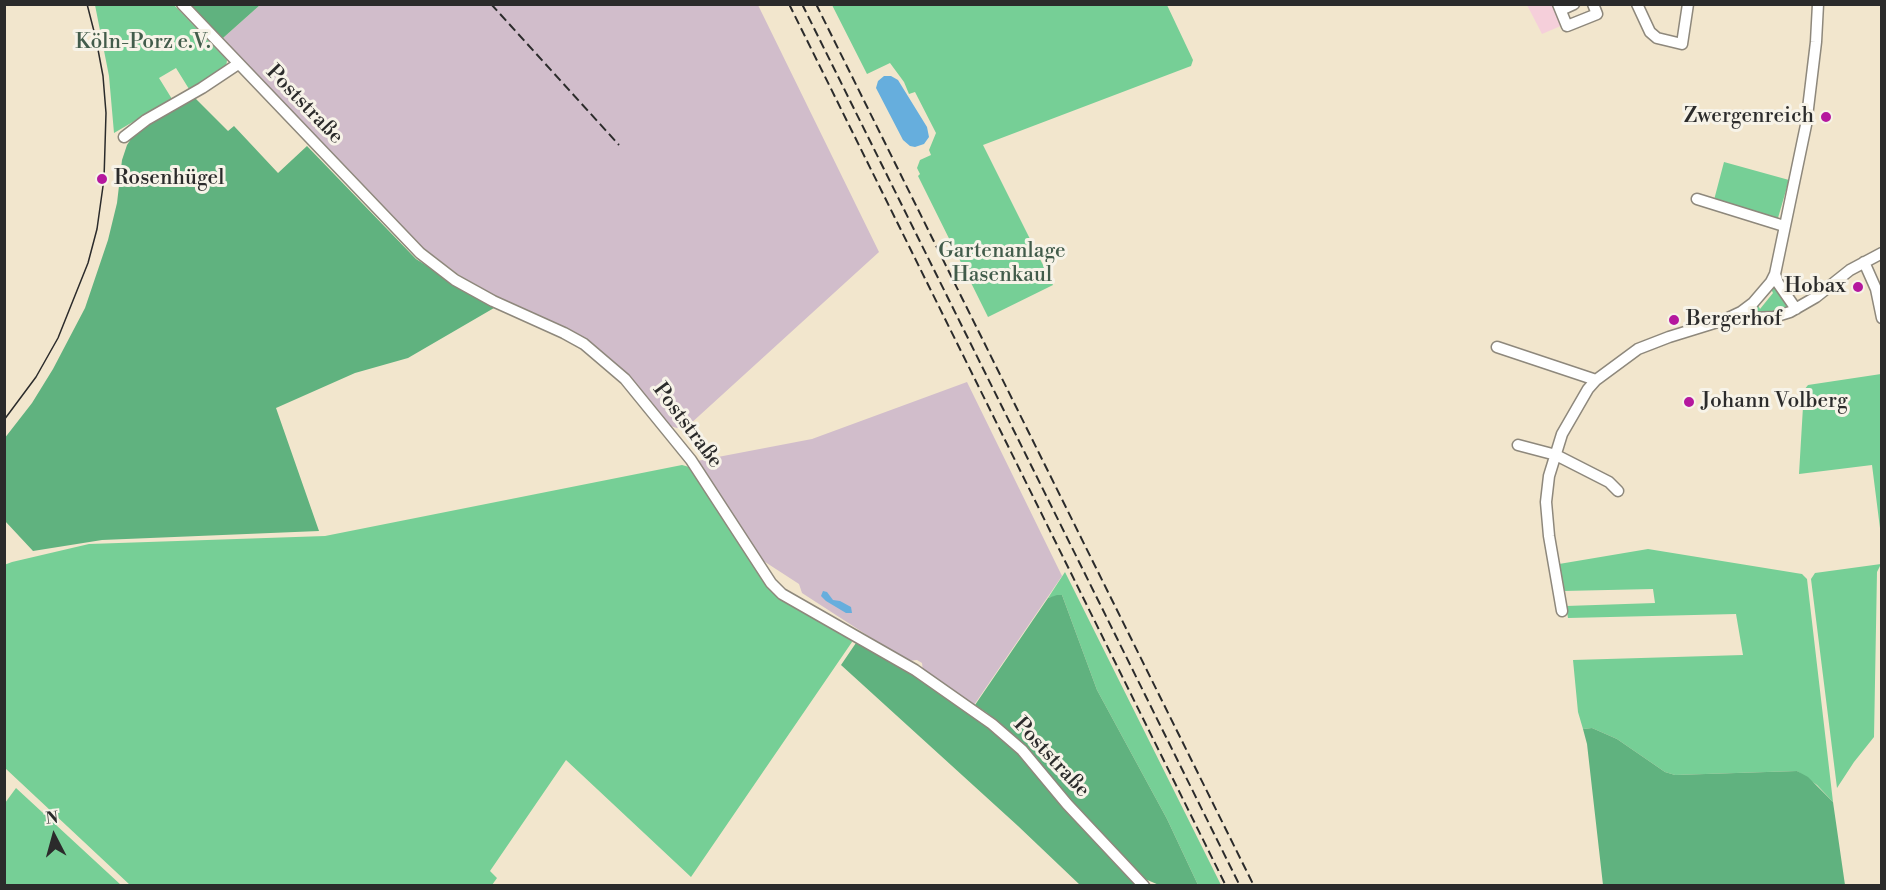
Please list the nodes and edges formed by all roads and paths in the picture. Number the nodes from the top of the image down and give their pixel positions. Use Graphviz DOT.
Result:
graph roads {
  1 [pos="182,4"];
  2 [pos="1574,4"];
  3 [pos="1593,4"];
  4 [pos="1637,4"];
  5 [pos="1688,4"];
  6 [pos="1818,4"];
  7 [pos="1559,7"];
  8 [pos="238,64"];
  9 [pos="124,137"];
  10 [pos="1697,199"];
  11 [pos="1784,226"];
  12 [pos="1881,254"];
  13 [pos="1864,262"];
  14 [pos="1775,274"];
  15 [pos="1796,309"];
  16 [pos="1881,318"];
  17 [pos="1724,320"];
  18 [pos="1497,347"];
  19 [pos="1596,380"];
  20 [pos="1518,445"];
  21 [pos="1556,455"];
  22 [pos="1618,491"];
  23 [pos="1562,611"];
  24 [pos="1144,885"];
  1 -- 8 [label="street, Poststraße"];
  2 -- 7 [label="street"];
  3 -- 7 [label="street"];
  4 -- 5 [label="street"];
  6 -- 11 [label="street"];
  8 -- 9 [label="street"];
  8 -- 24 [label="street, Poststraße"];
  10 -- 11 [label="street"];
  11 -- 14 [label="street"];
  12 -- 13 [label="street"];
  13 -- 15 [label="street"];
  13 -- 16 [label="street"];
  14 -- 15 [label="street"];
  14 -- 17 [label="street"];
  15 -- 17 [label="street"];
  17 -- 19 [label="street"];
  18 -- 19 [label="street"];
  19 -- 21 [label="street"];
  20 -- 21 [label="street"];
  21 -- 22 [label="street"];
  21 -- 23 [label="street"];
}
